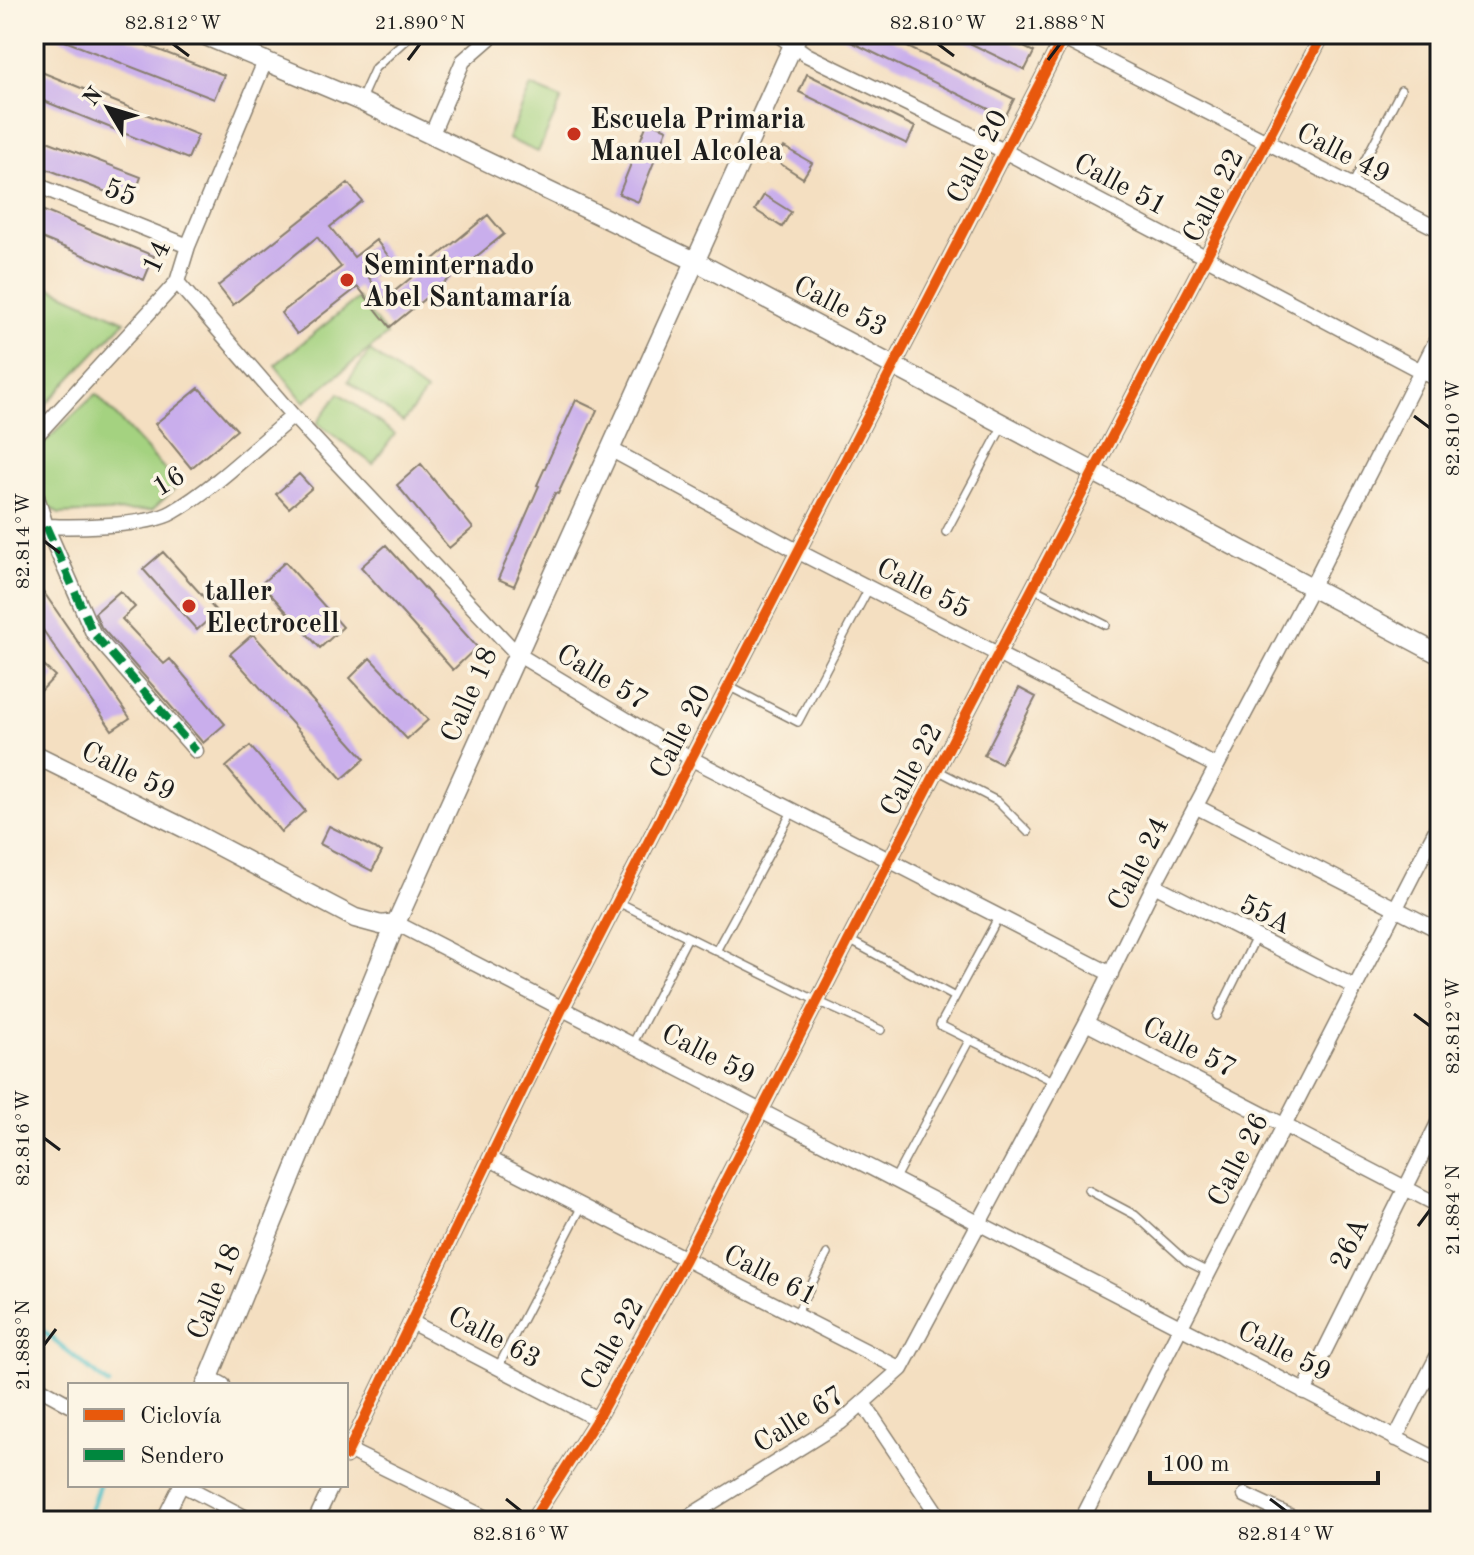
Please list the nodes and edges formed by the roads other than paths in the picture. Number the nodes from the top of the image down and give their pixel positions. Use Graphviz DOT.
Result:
graph roads {
  1 [pos="412,34"];
  2 [pos="494,34"];
  3 [pos="1323,34"];
  4 [pos="1061,35"];
  5 [pos="210,36"];
  6 [pos="789,37"];
  7 [pos="266,59"];
  8 [pos="1401,90"];
  9 [pos="360,101"];
  10 [pos="431,136"];
  11 [pos="1267,142"];
  12 [pos="1006,152"];
  13 [pos="34,184"];
  14 [pos="1352,185"];
  15 [pos="1440,230"];
  16 [pos="188,246"];
  17 [pos="1206,258"];
  18 [pos="695,261"];
  19 [pos="177,282"];
  20 [pos="1440,333"];
  21 [pos="896,365"];
  22 [pos="1421,371"];
  23 [pos="1440,381"];
  24 [pos="293,416"];
  25 [pos="1003,425"];
  26 [pos="34,438"];
  27 [pos="610,449"];
  28 [pos="1094,474"];
  29 [pos="34,487"];
  30 [pos="40,526"];
  31 [pos="946,532"];
  32 [pos="799,552"];
  33 [pos="869,588"];
  34 [pos="1033,588"];
  35 [pos="1311,588"];
  36 [pos="1106,625"];
  37 [pos="517,654"];
  38 [pos="997,655"];
  39 [pos="1440,655"];
  40 [pos="730,687"];
  41 [pos="196,751"];
  42 [pos="34,754"];
  43 [pos="692,759"];
  44 [pos="1216,766"];
  45 [pos="937,770"];
  46 [pos="1195,806"];
  47 [pos="793,810"];
  48 [pos="1440,822"];
  49 [pos="1028,832"];
  50 [pos="890,860"];
  51 [pos="1154,885"];
  52 [pos="618,902"];
  53 [pos="1396,908"];
  54 [pos="999,916"];
  55 [pos="396,923"];
  56 [pos="1440,931"];
  57 [pos="688,937"];
  58 [pos="1256,937"];
  59 [pos="849,940"];
  60 [pos="716,951"];
  61 [pos="1111,974"];
  62 [pos="1355,987"];
  63 [pos="955,997"];
  64 [pos="817,1001"];
  65 [pos="562,1009"];
  66 [pos="1217,1016"];
  67 [pos="1086,1023"];
  68 [pos="881,1030"];
  69 [pos="970,1039"];
  70 [pos="632,1045"];
  71 [pos="1055,1082"];
  72 [pos="760,1111"];
  73 [pos="1440,1119"];
  74 [pos="1285,1124"];
  75 [pos="490,1159"];
  76 [pos="894,1180"];
  77 [pos="1404,1188"];
  78 [pos="1088,1190"];
  79 [pos="582,1206"];
  80 [pos="1440,1206"];
  81 [pos="979,1224"];
  82 [pos="827,1254"];
  83 [pos="685,1259"];
  84 [pos="1208,1272"];
  85 [pos="796,1315"];
  86 [pos="411,1322"];
  87 [pos="1180,1328"];
  88 [pos="1440,1351"];
  89 [pos="498,1367"];
  90 [pos="901,1369"];
  91 [pos="212,1382"];
  92 [pos="34,1385"];
  93 [pos="1304,1392"];
  94 [pos="863,1403"];
  95 [pos="68,1404"];
  96 [pos="597,1419"];
  97 [pos="1395,1439"];
  98 [pos="348,1450"];
  99 [pos="348,1452"];
  100 [pos="1440,1461"];
  101 [pos="181,1487"];
  102 [pos="186,1487"];
  103 [pos="331,1487"];
  104 [pos="1245,1495"];
  105 [pos="163,1521"];
  106 [pos="252,1521"];
  107 [pos="315,1521"];
  108 [pos="492,1521"];
  109 [pos="532,1521"];
  110 [pos="682,1521"];
  111 [pos="942,1521"];
  112 [pos="1081,1521"];
  113 [pos="1300,1521"];
  1 -- 9 [label="lane"];
  2 -- 10 [label="street"];
  3 -- 11 [label="street, Calle 22"];
  4 -- 11 [label="street, Calle 49"];
  4 -- 12 [label="street, Calle 20"];
  5 -- 7 [label="street, Calle 53"];
  6 -- 12 [label="street, Calle 51"];
  6 -- 18 [label="street, Calle 18"];
  7 -- 9 [label="street, Calle 53"];
  7 -- 16 [label="street, 14"];
  8 -- 14 [label="lane"];
  9 -- 10 [label="street, Calle 53"];
  10 -- 18 [label="street, Calle 53"];
  11 -- 14 [label="street, Calle 49"];
  11 -- 17 [label="street, Calle 22"];
  12 -- 17 [label="street, Calle 51"];
  12 -- 21 [label="street, Calle 20"];
  13 -- 16 [label="street, 55"];
  14 -- 15 [label="street, Calle 49"];
  16 -- 19 [label="street, 14"];
  17 -- 22 [label="street, Calle 51"];
  17 -- 28 [label="street, Calle 22"];
  18 -- 21 [label="street, Calle 53"];
  18 -- 27 [label="street, Calle 18"];
  19 -- 24 [label="street, Calle 57"];
  19 -- 26 [label="street, 14"];
  20 -- 22 [label="street, Calle 24"];
  21 -- 25 [label="street, Calle 53"];
  21 -- 32 [label="street, Calle 20"];
  22 -- 23 [label="street, Calle 51"];
  22 -- 35 [label="street, Calle 24"];
  24 -- 30 [label="street, 16"];
  24 -- 37 [label="street, Calle 57"];
  25 -- 28 [label="street, Calle 53"];
  25 -- 31 [label="lane"];
  27 -- 32 [label="street, Calle 55"];
  27 -- 37 [label="street, Calle 18"];
  28 -- 34 [label="street, Calle 22"];
  28 -- 35 [label="street, Calle 53"];
  29 -- 30 [label="street"];
  30 -- 41 [label="street"];
  32 -- 33 [label="street, Calle 55"];
  32 -- 40 [label="street, Calle 20"];
  33 -- 38 [label="street, Calle 55"];
  33 -- 40 [label="lane"];
  34 -- 36 [label="lane"];
  34 -- 38 [label="street, Calle 22"];
  35 -- 39 [label="street, Calle 53"];
  35 -- 44 [label="street, Calle 24"];
  37 -- 43 [label="street, Calle 57"];
  37 -- 55 [label="street, Calle 18"];
  38 -- 44 [label="street, Calle 55"];
  38 -- 45 [label="street, Calle 22"];
  40 -- 43 [label="street, Calle 20"];
  42 -- 55 [label="street, Calle 59"];
  43 -- 47 [label="street, Calle 57"];
  43 -- 52 [label="street, Calle 20"];
  44 -- 46 [label="street, Calle 24"];
  45 -- 49 [label="lane"];
  45 -- 50 [label="street, Calle 22"];
  46 -- 51 [label="street, Calle 24"];
  46 -- 53 [label="street"];
  47 -- 50 [label="street, Calle 57"];
  47 -- 60 [label="lane"];
  48 -- 53 [label="street, Calle 26"];
  50 -- 54 [label="street, Calle 57"];
  50 -- 59 [label="street, Calle 22"];
  51 -- 58 [label="street, 55A"];
  51 -- 61 [label="street, Calle 24"];
  52 -- 57 [label="lane"];
  52 -- 65 [label="street, Calle 20"];
  53 -- 56 [label="street"];
  53 -- 62 [label="street, Calle 26"];
  54 -- 61 [label="street, Calle 57"];
  54 -- 63 [label="lane"];
  55 -- 65 [label="street, Calle 59"];
  55 -- 91 [label="street, Calle 18"];
  57 -- 60 [label="lane"];
  57 -- 70 [label="lane"];
  58 -- 62 [label="street, 55A"];
  58 -- 66 [label="lane"];
  59 -- 63 [label="lane"];
  59 -- 64 [label="street, Calle 22"];
  60 -- 64 [label="lane"];
  61 -- 67 [label="street, Calle 24"];
  62 -- 74 [label="street, Calle 26"];
  63 -- 69 [label="lane"];
  64 -- 68 [label="lane"];
  64 -- 72 [label="street, Calle 22"];
  65 -- 70 [label="street, Calle 59"];
  65 -- 75 [label="street, Calle 20"];
  67 -- 71 [label="street, Calle 24"];
  67 -- 74 [label="street, Calle 57"];
  69 -- 71 [label="lane"];
  69 -- 76 [label="lane"];
  70 -- 72 [label="street, Calle 59"];
  71 -- 81 [label="street, Calle 24"];
  72 -- 76 [label="street, Calle 59"];
  72 -- 83 [label="street, Calle 22"];
  73 -- 77 [label="street, 26A"];
  74 -- 77 [label="street, Calle 57"];
  74 -- 84 [label="street, Calle 26"];
  75 -- 79 [label="street, Calle 61"];
  75 -- 86 [label="street, Calle 20"];
  76 -- 81 [label="street, Calle 59"];
  77 -- 80 [label="street, Calle 57"];
  77 -- 93 [label="street, 26A"];
  78 -- 84 [label="lane"];
  79 -- 83 [label="street, Calle 61"];
  79 -- 89 [label="lane"];
  81 -- 87 [label="street, Calle 59"];
  81 -- 90 [label="street, Calle 24"];
  82 -- 85 [label="lane"];
  83 -- 85 [label="street, Calle 61"];
  83 -- 96 [label="street, Calle 22"];
  84 -- 87 [label="street, Calle 26"];
  85 -- 90 [label="street, Calle 61"];
  86 -- 89 [label="street, Calle 63"];
  86 -- 98 [label="street, Calle 20"];
  87 -- 93 [label="street, Calle 59"];
  87 -- 112 [label="street, Calle 26"];
  88 -- 97 [label="street"];
  89 -- 96 [label="street, Calle 63"];
  90 -- 94 [label="street, Calle 24"];
  92 -- 95 [label="street"];
  93 -- 97 [label="street, Calle 59"];
  94 -- 110 [label="street, Calle 67"];
  94 -- 111 [label="street, Calle 67"];
  96 -- 109 [label="street, Calle 22"];
  97 -- 100 [label="street, Calle 59"];
  99 -- 108 [label="street"];
  101 -- 105 [label="street"];
  102 -- 106 [label="street"];
  103 -- 107 [label="street"];
  104 -- 113 [label="street"];
}
